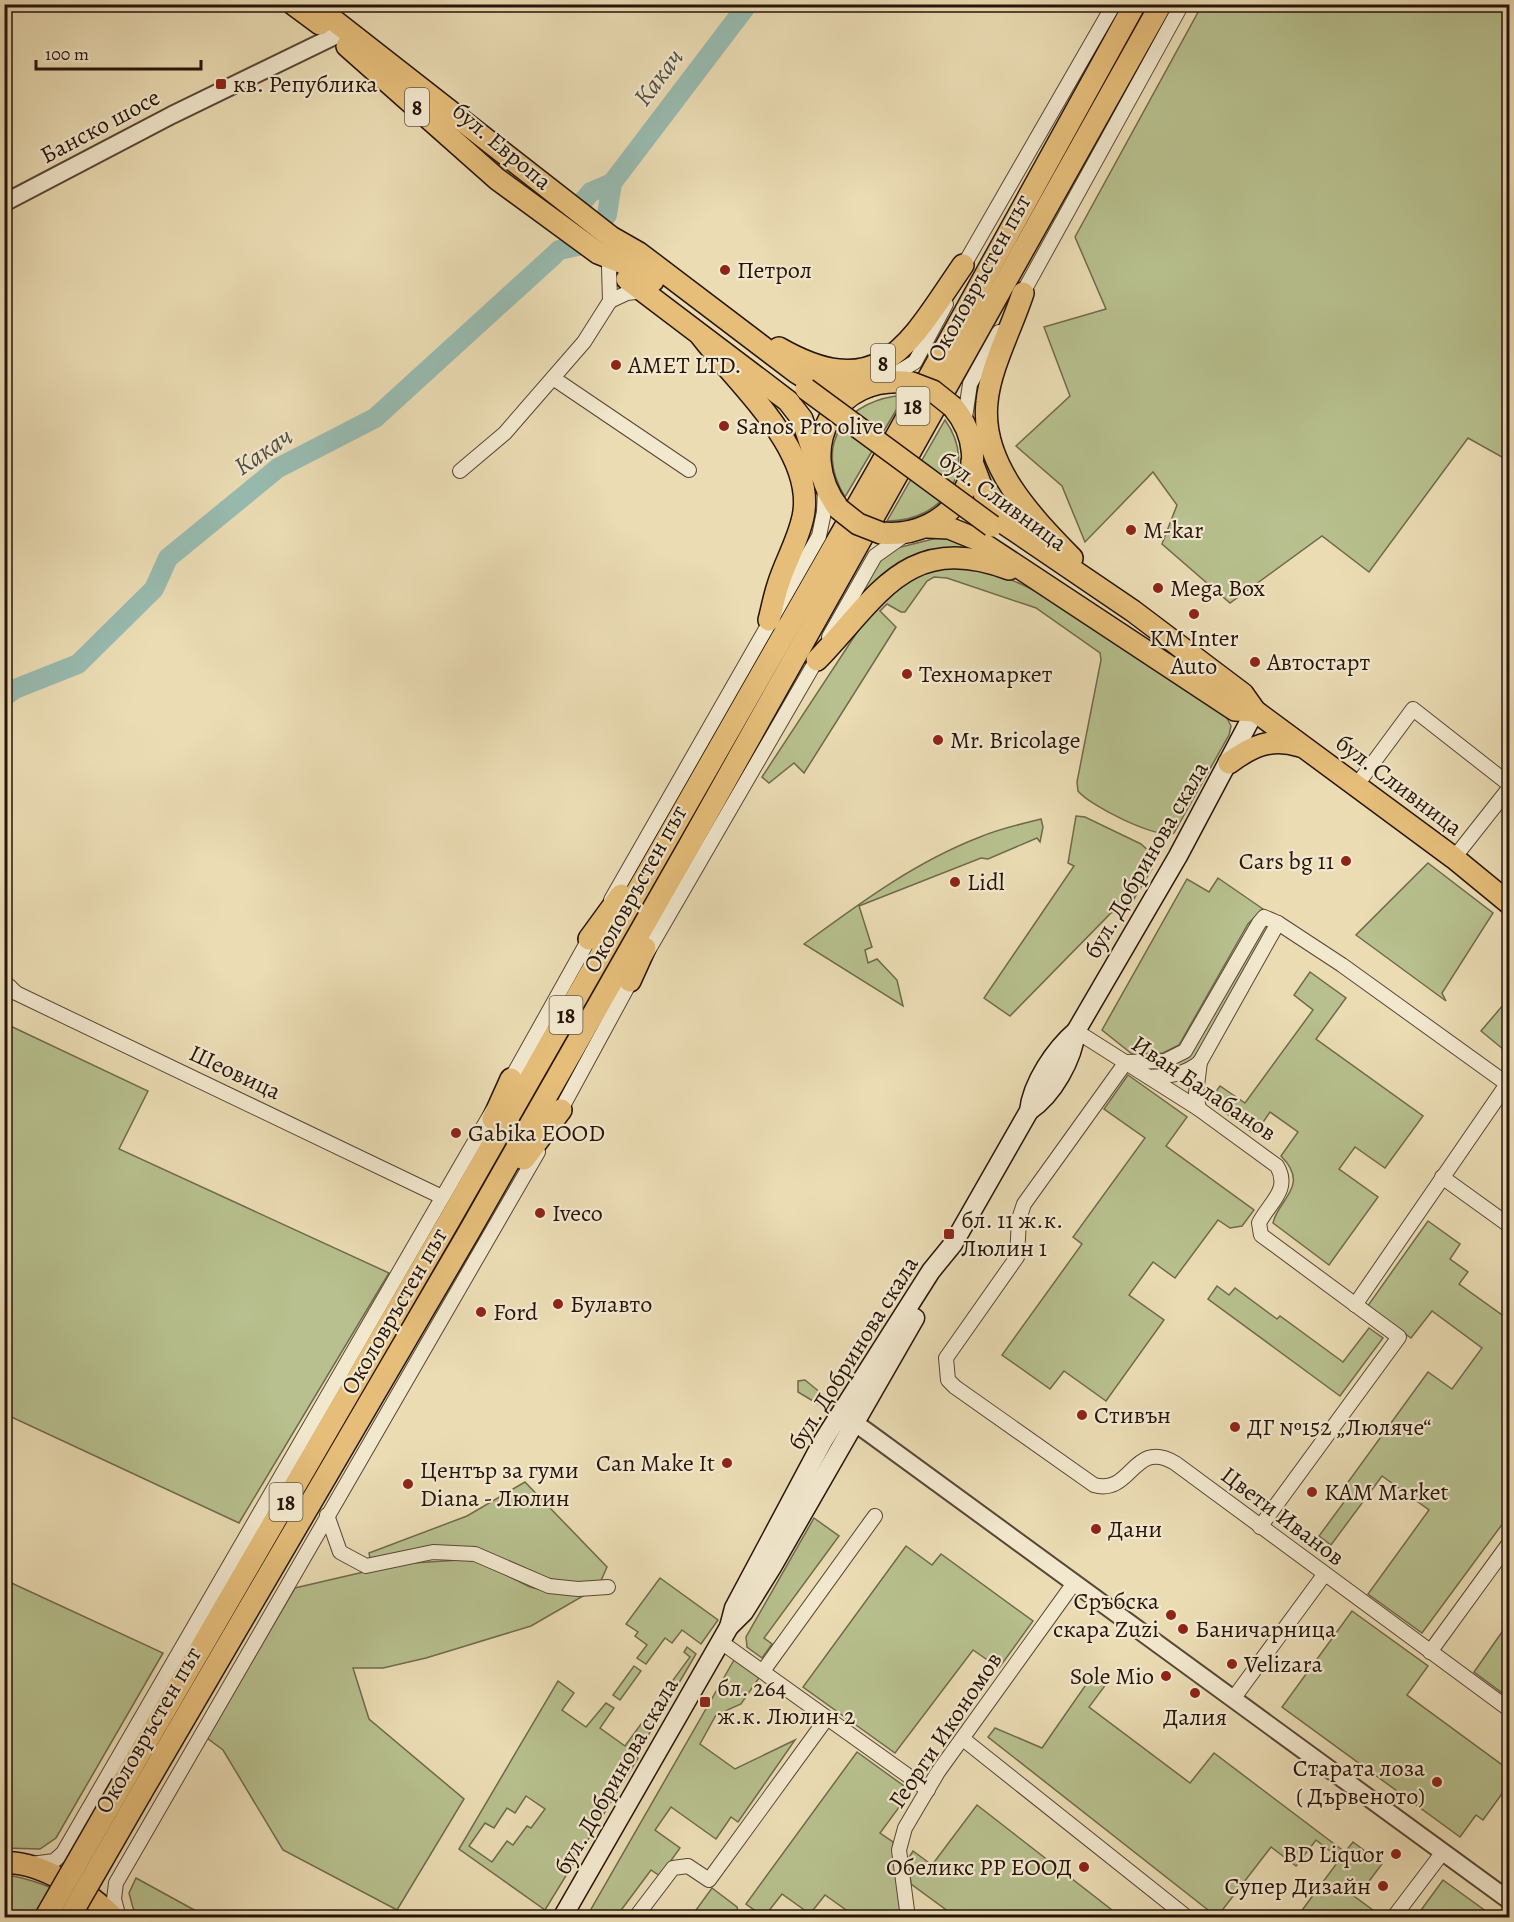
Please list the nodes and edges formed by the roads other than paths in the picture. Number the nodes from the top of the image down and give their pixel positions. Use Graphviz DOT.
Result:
graph roads {
  1 [pos="293,4"];
  2 [pos="313,4"];
  3 [pos="1114,4"];
  4 [pos="1135,4"];
  5 [pos="1161,4"];
  6 [pos="1182,4"];
  7 [pos="342,33"];
  8 [pos="4,203"];
  9 [pos="606,252"];
  10 [pos="963,265"];
  11 [pos="644,291"];
  12 [pos="1023,293"];
  13 [pos="610,301"];
  14 [pos="736,326"];
  15 [pos="701,336"];
  16 [pos="553,378"];
  17 [pos="874,384"];
  18 [pos="958,416"];
  19 [pos="896,456"];
  20 [pos="972,462"];
  21 [pos="689,470"];
  22 [pos="460,471"];
  23 [pos="823,481"];
  24 [pos="927,527"];
  25 [pos="906,533"];
  26 [pos="1036,578"];
  27 [pos="1104,590"];
  28 [pos="769,620"];
  29 [pos="1137,630"];
  30 [pos="817,660"];
  31 [pos="1198,663"];
  32 [pos="1175,668"];
  33 [pos="1254,711"];
  34 [pos="1306,748"];
  35 [pos="1229,763"];
  36 [pos="1356,786"];
  37 [pos="1509,786"];
  38 [pos="683,810"];
  39 [pos="690,846"];
  40 [pos="1454,858"];
  41 [pos="1509,904"];
  42 [pos="1273,920"];
  43 [pos="589,939"];
  44 [pos="630,981"];
  45 [pos="9,986"];
  46 [pos="1076,1031"];
  47 [pos="1126,1062"];
  48 [pos="1200,1062"];
  49 [pos="1149,1077"];
  50 [pos="511,1079"];
  51 [pos="1508,1085"];
  52 [pos="1199,1109"];
  53 [pos="561,1110"];
  54 [pos="1442,1177"];
  55 [pos="442,1197"];
  56 [pos="449,1221"];
  57 [pos="1509,1226"];
  58 [pos="469,1232"];
  59 [pos="953,1244"];
  60 [pos="1355,1305"];
  61 [pos="848,1401"];
  62 [pos="835,1421"];
  63 [pos="855,1423"];
  64 [pos="327,1515"];
  65 [pos="875,1516"];
  66 [pos="1260,1527"];
  67 [pos="1509,1542"];
  68 [pos="1324,1575"];
  69 [pos="1074,1583"];
  70 [pos="608,1587"];
  71 [pos="725,1634"];
  72 [pos="1430,1652"];
  73 [pos="763,1671"];
  74 [pos="1233,1699"];
  75 [pos="1509,1710"];
  76 [pos="827,1718"];
  77 [pos="963,1739"];
  78 [pos="132,1789"];
  79 [pos="928,1790"];
  80 [pos="1509,1805"];
  81 [pos="1509,1817"];
  82 [pos="1443,1852"];
  83 [pos="8,1863"];
  84 [pos="1509,1901"];
  85 [pos="45,1917"];
  86 [pos="69,1917"];
  87 [pos="114,1917"];
  88 [pos="119,1917"];
  89 [pos="562,1917"];
  90 [pos="635,1917"];
  91 [pos="909,1917"];
  92 [pos="1188,1917"];
  93 [pos="1393,1917"];
  1 -- 7 [label="main road, бул. Европа / 8"];
  2 -- 7 [label="main road, бул. Европа / 8"];
  3 -- 10 [label="street, 8"];
  4 -- 38 [label="main road, Околовръстен път / 18"];
  5 -- 39 [label="main road, Околовръстен път / 18"];
  6 -- 12 [label="street, 8"];
  7 -- 8 [label="street, Банско шосе"];
  7 -- 9 [label="main road, бул. Европа / 8"];
  7 -- 9 [label="main road, бул. Европа / 8"];
  9 -- 11 [label="main road, бул. Европа / 8"];
  9 -- 13 [label="street"];
  9 -- 14 [label="main road, бул. Европа / 8"];
  9 -- 19 [label="main road, бул. Европа, bridge"];
  10 -- 14 [label="main road, 8"];
  10 -- 17 [label="street"];
  11 -- 13 [label="street"];
  11 -- 15 [label="main road, бул. Европа / 8"];
  12 -- 18 [label="street, 8"];
  12 -- 27 [label="main road"];
  13 -- 16 [label="street"];
  14 -- 17 [label="main road, бул. Европа"];
  15 -- 23 [label="main road, бул. Европа / 8"];
  15 -- 28 [label="main road"];
  16 -- 21 [label="street"];
  16 -- 22 [label="street"];
  17 -- 18 [label="main road, bridge"];
  17 -- 23 [label="main road"];
  18 -- 20 [label="main road, 8"];
  19 -- 29 [label="main road, бул. Сливница, bridge"];
  20 -- 24 [label="main road, 8"];
  20 -- 27 [label="main road, бул. Сливница"];
  23 -- 25 [label="main road, 8, bridge"];
  23 -- 28 [label="street, Околовръстен път"];
  24 -- 25 [label="main road, 8"];
  24 -- 26 [label="main road, бул. Сливница"];
  25 -- 30 [label="street, Околовръстен път"];
  26 -- 30 [label="main road"];
  26 -- 32 [label="main road, бул. Сливница"];
  27 -- 31 [label="main road, бул. Сливница"];
  28 -- 43 [label="street, Околовръстен път"];
  29 -- 31 [label="main road, бул. Сливница"];
  29 -- 32 [label="main road, бул. Сливница"];
  30 -- 44 [label="street, Околовръстен път"];
  31 -- 33 [label="main road, бул. Сливница"];
  32 -- 33 [label="main road, бул. Сливница"];
  33 -- 34 [label="main road, бул. Сливница"];
  33 -- 35 [label="main road, бул. Добринова скала"];
  34 -- 35 [label="main road"];
  34 -- 36 [label="main road, бул. Сливница"];
  35 -- 46 [label="main road, бул. Добринова скала"];
  36 -- 37 [label="street"];
  36 -- 40 [label="main road, бул. Сливница"];
  37 -- 40 [label="street"];
  38 -- 43 [label="main road"];
  38 -- 56 [label="main road, Околовръстен път / 18"];
  39 -- 44 [label="main road"];
  39 -- 58 [label="main road, Околовръстен път / 18"];
  40 -- 41 [label="main road, бул. Сливница"];
  42 -- 47 [label="street"];
  42 -- 48 [label="street"];
  42 -- 51 [label="street"];
  43 -- 50 [label="street, Околовръстен път"];
  44 -- 53 [label="street, Околовръстен път"];
  45 -- 55 [label="street, Шеовица"];
  46 -- 47 [label="street, Иван Балабанов"];
  46 -- 59 [label="main road, бул. Добринова скала"];
  47 -- 49 [label="street, Иван Балабанов"];
  47 -- 66 [label="street, Цвети Иванов"];
  48 -- 49 [label="street"];
  48 -- 52 [label="street"];
  49 -- 52 [label="street, Иван Балабанов"];
  50 -- 55 [label="street, Околовръстен път"];
  50 -- 56 [label="main road"];
  51 -- 54 [label="street"];
  52 -- 60 [label="street, Иван Балабанов"];
  53 -- 58 [label="main road"];
  53 -- 64 [label="street, Околовръстен път"];
  54 -- 57 [label="street"];
  54 -- 60 [label="street"];
  55 -- 83 [label="street, Околовръстен път"];
  56 -- 78 [label="main road, Околовръстен път / 18"];
  58 -- 78 [label="main road, Околовръстен път / 18"];
  59 -- 61 [label="main road, бул. Добринова скала"];
  59 -- 63 [label="main road, бул. Добринова скала"];
  60 -- 66 [label="street, Иван Балабанов"];
  61 -- 62 [label="main road, бул. Добринова скала"];
  61 -- 63 [label="street"];
  62 -- 63 [label="street"];
  62 -- 71 [label="main road, бул. Добринова скала"];
  63 -- 69 [label="street"];
  63 -- 71 [label="main road, бул. Добринова скала"];
  64 -- 70 [label="street"];
  64 -- 88 [label="street, Околовръстен път"];
  65 -- 73 [label="street"];
  66 -- 68 [label="street, Цвети Иванов"];
  67 -- 72 [label="street"];
  68 -- 72 [label="street, Цвети Иванов"];
  68 -- 74 [label="street"];
  69 -- 74 [label="street"];
  69 -- 77 [label="street, Георги Икономов"];
  71 -- 73 [label="street"];
  71 -- 89 [label="main road, бул. Добринова скала"];
  72 -- 75 [label="street, Цвети Иванов"];
  73 -- 76 [label="street"];
  74 -- 82 [label="street"];
  76 -- 79 [label="street"];
  76 -- 90 [label="street"];
  77 -- 79 [label="street, Георги Икономов"];
  77 -- 92 [label="street"];
  78 -- 85 [label="main road, Околовръстен път / 18, bridge"];
  78 -- 86 [label="main road, Околовръстен път / 18, bridge"];
  79 -- 91 [label="street, Георги Икономов"];
  80 -- 81 [label="street"];
  82 -- 84 [label="street"];
  82 -- 93 [label="street"];
  83 -- 87 [label="main road"];
}
